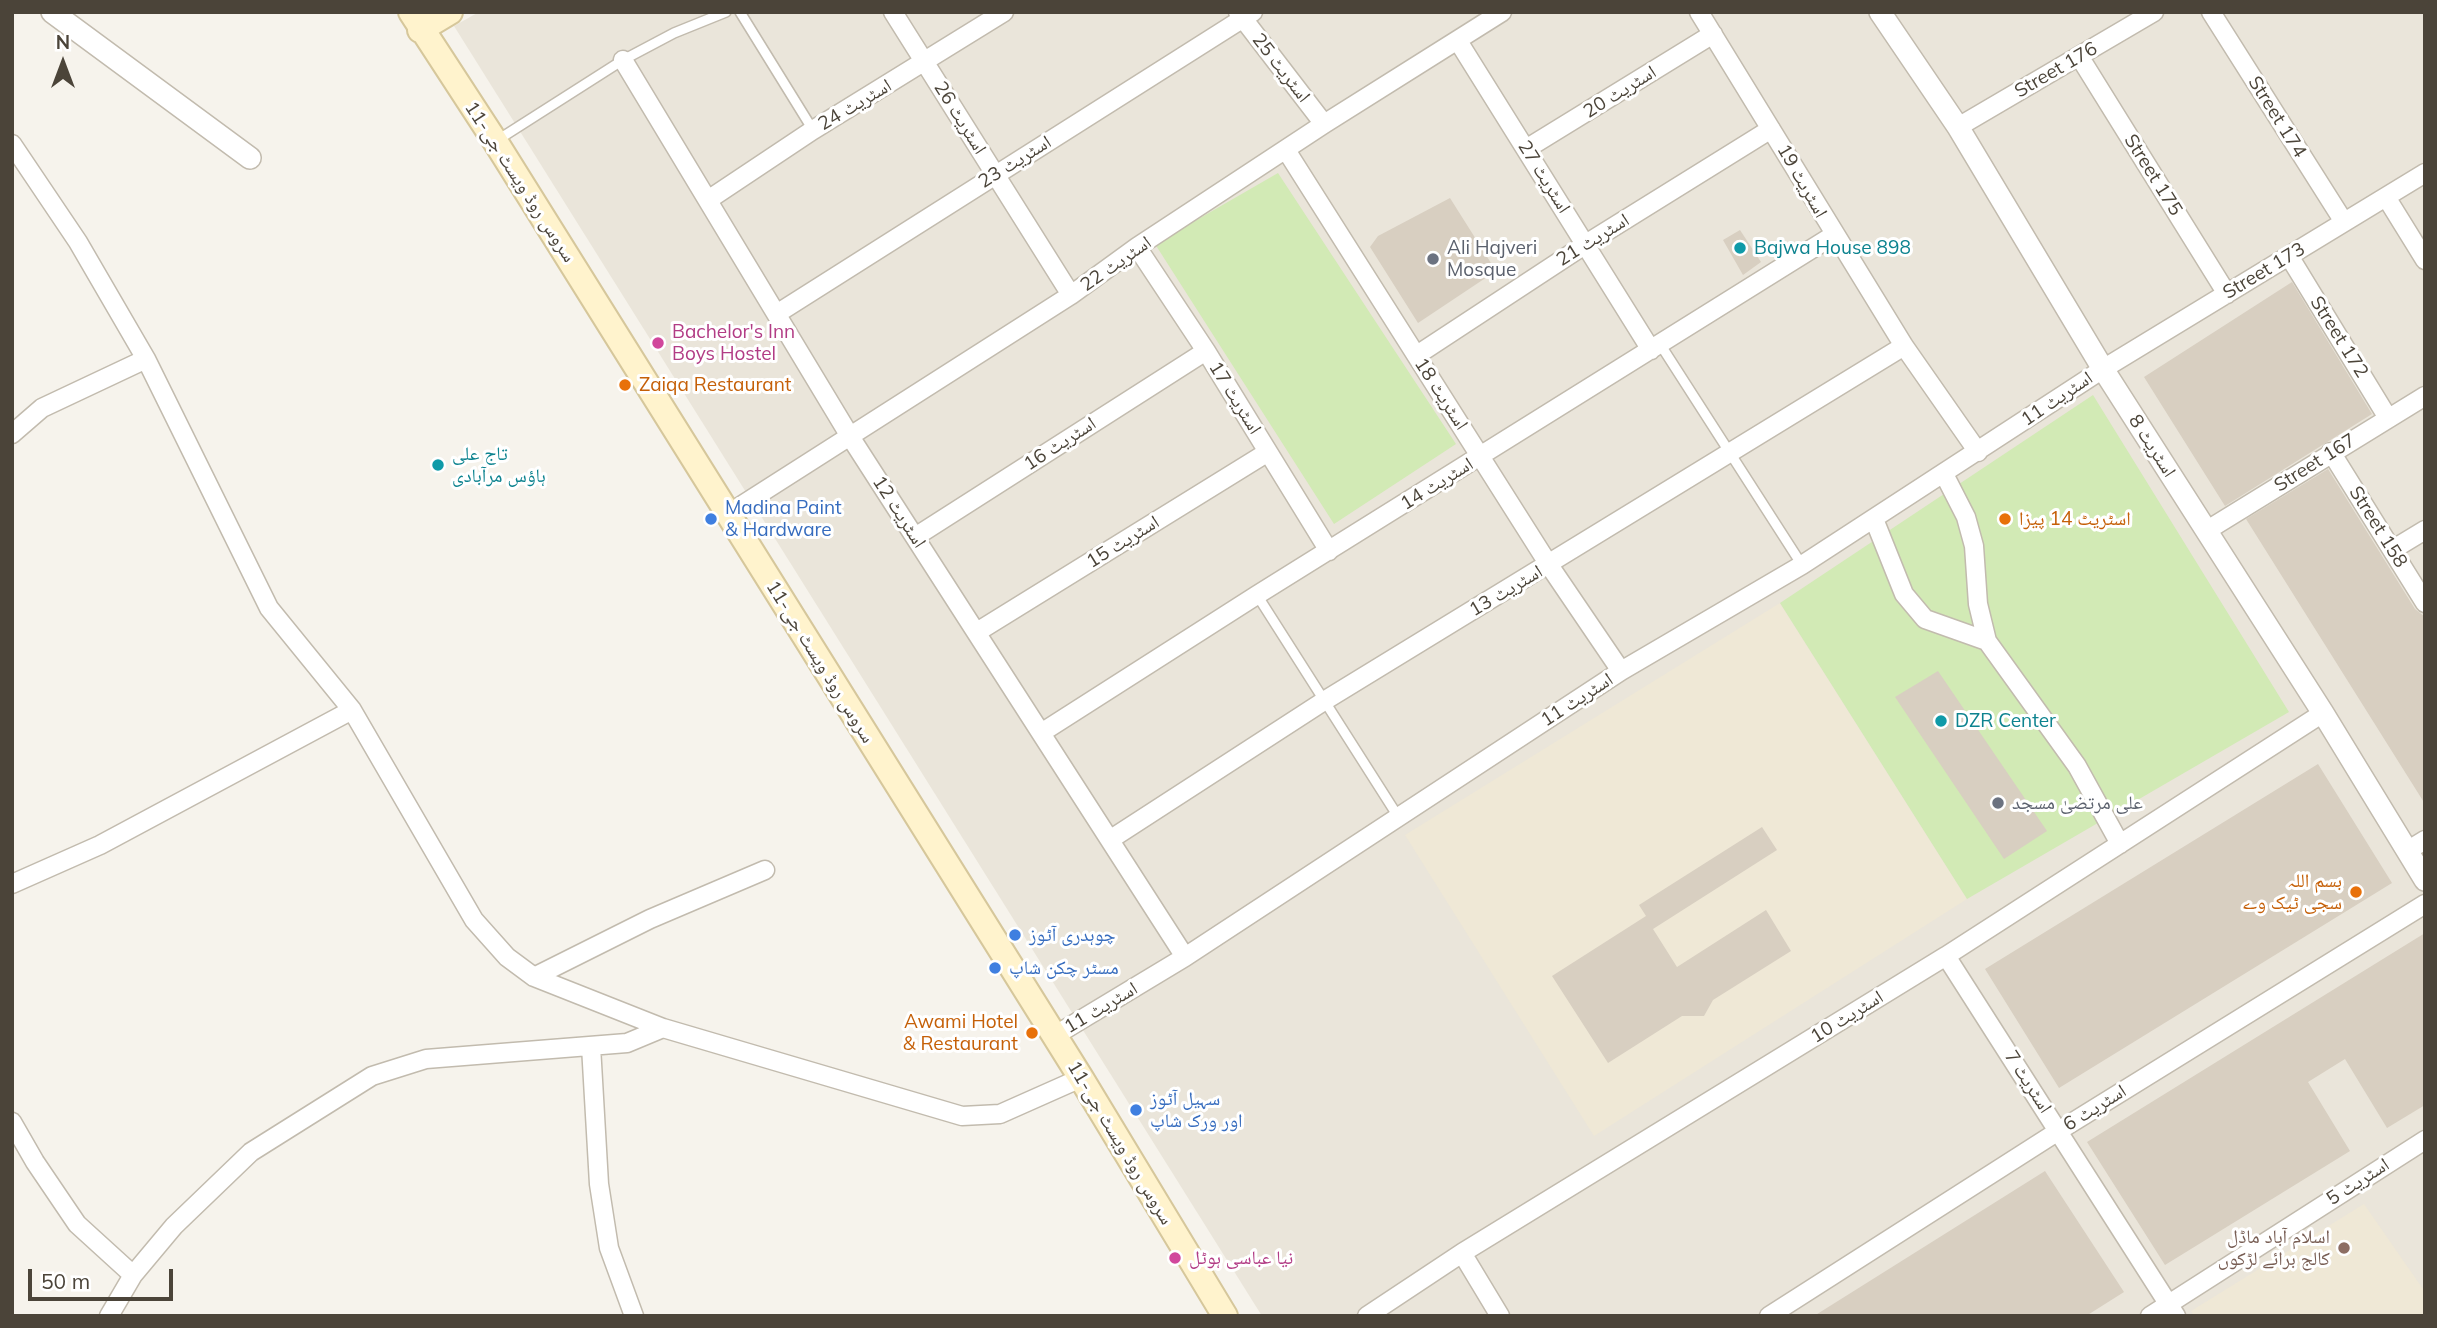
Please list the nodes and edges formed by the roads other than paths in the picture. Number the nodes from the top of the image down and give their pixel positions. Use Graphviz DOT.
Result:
graph roads {
  1 [pos="51,12"];
  2 [pos="450,12"];
  3 [pos="726,12"];
  4 [pos="740,12"];
  5 [pos="893,12"];
  6 [pos="1004,12"];
  7 [pos="1502,12"];
  8 [pos="1699,12"];
  9 [pos="1880,12"];
  10 [pos="2154,12"];
  11 [pos="2211,12"];
  12 [pos="1245,14"];
  13 [pos="415,21"];
  14 [pos="1713,34"];
  15 [pos="1458,41"];
  16 [pos="2079,56"];
  17 [pos="623,60"];
  18 [pos="925,62"];
  19 [pos="1324,124"];
  20 [pos="1958,127"];
  21 [pos="1772,129"];
  22 [pos="813,130"];
  23 [pos="495,141"];
  24 [pos="12,144"];
  25 [pos="1526,149"];
  26 [pos="1286,150"];
  27 [pos="250,158"];
  28 [pos="2425,173"];
  29 [pos="995,175"];
  30 [pos="2386,197"];
  31 [pos="708,201"];
  32 [pos="2344,222"];
  33 [pos="1834,235"];
  34 [pos="1586,244"];
  35 [pos="1137,247"];
  36 [pos="2289,256"];
  37 [pos="2425,260"];
  38 [pos="2227,294"];
  39 [pos="1071,295"];
  40 [pos="778,313"];
  41 [pos="1903,346"];
  42 [pos="1656,347"];
  43 [pos="1206,351"];
  44 [pos="1417,355"];
  45 [pos="146,359"];
  46 [pos="2102,369"];
  47 [pos="2425,396"];
  48 [pos="2388,418"];
  49 [pos="12,434"];
  50 [pos="851,438"];
  51 [pos="1268,452"];
  52 [pos="1727,452"];
  53 [pos="1978,452"];
  54 [pos="2331,452"];
  55 [pos="1482,457"];
  56 [pos="1944,474"];
  57 [pos="729,514"];
  58 [pos="1874,519"];
  59 [pos="2425,530"];
  60 [pos="2206,531"];
  61 [pos="915,537"];
  62 [pos="2392,550"];
  63 [pos="1329,551"];
  64 [pos="1549,565"];
  65 [pos="1802,565"];
  66 [pos="1256,595"];
  67 [pos="2425,603"];
  68 [pos="977,632"];
  69 [pos="1987,641"];
  70 [pos="1621,671"];
  71 [pos="1324,701"];
  72 [pos="352,710"];
  73 [pos="2323,713"];
  74 [pos="1041,733"];
  75 [pos="1399,818"];
  76 [pos="1111,839"];
  77 [pos="2120,844"];
  78 [pos="2416,846"];
  79 [pos="765,870"];
  80 [pos="2425,880"];
  81 [pos="12,884"];
  82 [pos="2425,904"];
  83 [pos="1947,956"];
  84 [pos="1185,957"];
  85 [pos="534,977"];
  86 [pos="663,1028"];
  87 [pos="1054,1037"];
  88 [pos="591,1046"];
  89 [pos="1081,1078"];
  90 [pos="12,1122"];
  91 [pos="2060,1130"];
  92 [pos="2425,1140"];
  93 [pos="1462,1253"];
  94 [pos="133,1275"];
  95 [pos="2173,1310"];
  96 [pos="109,1316"];
  97 [pos="634,1316"];
  98 [pos="1225,1316"];
  99 [pos="1367,1316"];
  100 [pos="1500,1316"];
  101 [pos="1769,1316"];
  102 [pos="2150,1316"];
  1 -- 27 [label="street"];
  2 -- 13 [label="main road"];
  3 -- 17 [label="lane"];
  4 -- 22 [label="lane"];
  5 -- 18 [label="street, اسٹریٹ 26"];
  6 -- 18 [label="street, اسٹریٹ 24"];
  7 -- 15 [label="street, اسٹریٹ 22"];
  8 -- 14 [label="street, اسٹریٹ 19"];
  9 -- 20 [label="street, اسٹریٹ 8"];
  10 -- 16 [label="street, Street 176"];
  11 -- 32 [label="street, Street 174"];
  12 -- 19 [label="street, اسٹریٹ 25"];
  12 -- 29 [label="street, اسٹریٹ 23"];
  13 -- 23 [label="main road, سروس روڈ ویسٹ جی-11"];
  14 -- 21 [label="street, اسٹریٹ 19"];
  14 -- 25 [label="street, اسٹریٹ 20"];
  15 -- 19 [label="street, اسٹریٹ 22"];
  15 -- 25 [label="street, اسٹریٹ 27"];
  16 -- 20 [label="street, Street 176"];
  16 -- 38 [label="street, Street 175"];
  17 -- 23 [label="lane"];
  17 -- 31 [label="street, اسٹریٹ 12"];
  18 -- 22 [label="street, اسٹریٹ 24"];
  18 -- 29 [label="street, اسٹریٹ 26"];
  19 -- 26 [label="street, اسٹریٹ 22"];
  20 -- 46 [label="street, اسٹریٹ 8"];
  21 -- 33 [label="street, اسٹریٹ 19"];
  21 -- 34 [label="street, اسٹریٹ 21"];
  22 -- 31 [label="street, اسٹریٹ 24"];
  23 -- 57 [label="main road, سروس روڈ ویسٹ جی-11"];
  24 -- 45 [label="street"];
  25 -- 34 [label="street, اسٹریٹ 27"];
  26 -- 35 [label="street, اسٹریٹ 22"];
  26 -- 44 [label="street, اسٹریٹ 18"];
  28 -- 30 [label="street, Street 173"];
  29 -- 39 [label="street, اسٹریٹ 26"];
  29 -- 40 [label="street, اسٹریٹ 23"];
  30 -- 32 [label="street, Street 173"];
  30 -- 37 [label="street"];
  31 -- 40 [label="street, اسٹریٹ 12"];
  32 -- 36 [label="street, Street 173"];
  33 -- 41 [label="street, اسٹریٹ 19"];
  33 -- 42 [label="street, اسٹریٹ 14"];
  34 -- 42 [label="street, اسٹریٹ 27"];
  34 -- 44 [label="street, اسٹریٹ 21"];
  35 -- 39 [label="street, اسٹریٹ 22"];
  35 -- 43 [label="street, اسٹریٹ 17"];
  36 -- 38 [label="street, Street 173"];
  36 -- 48 [label="street, Street 172"];
  38 -- 46 [label="street, Street 173"];
  39 -- 50 [label="street, اسٹریٹ 22"];
  40 -- 50 [label="street, اسٹریٹ 12"];
  41 -- 52 [label="street, اسٹریٹ 13"];
  41 -- 53 [label="street, اسٹریٹ 19"];
  42 -- 52 [label="lane"];
  42 -- 55 [label="street, اسٹریٹ 14"];
  43 -- 51 [label="street, اسٹریٹ 17"];
  43 -- 61 [label="street, اسٹریٹ 16"];
  44 -- 55 [label="street, اسٹریٹ 18"];
  45 -- 49 [label="street"];
  45 -- 72 [label="street"];
  46 -- 53 [label="street, اسٹریٹ 11"];
  46 -- 60 [label="street, اسٹریٹ 8"];
  47 -- 48 [label="street, Street 167"];
  48 -- 54 [label="street, Street 167"];
  50 -- 57 [label="street, اسٹریٹ 22"];
  50 -- 61 [label="street, اسٹریٹ 12"];
  51 -- 63 [label="street, اسٹریٹ 17"];
  51 -- 68 [label="street, اسٹریٹ 15"];
  52 -- 64 [label="street, اسٹریٹ 13"];
  52 -- 65 [label="lane"];
  53 -- 56 [label="street, اسٹریٹ 11"];
  54 -- 60 [label="street, Street 167"];
  54 -- 62 [label="street, Street 158"];
  55 -- 63 [label="street, اسٹریٹ 14"];
  55 -- 64 [label="street, اسٹریٹ 18"];
  56 -- 58 [label="street, اسٹریٹ 11"];
  56 -- 69 [label="street"];
  57 -- 87 [label="main road, سروس روڈ ویسٹ جی-11"];
  58 -- 65 [label="street, اسٹریٹ 11"];
  58 -- 69 [label="street"];
  59 -- 62 [label="street"];
  60 -- 73 [label="street, اسٹریٹ 8"];
  61 -- 68 [label="street, اسٹریٹ 12"];
  62 -- 67 [label="street, Street 158"];
  63 -- 66 [label="street, اسٹریٹ 14"];
  64 -- 70 [label="street, اسٹریٹ 18"];
  64 -- 71 [label="street, اسٹریٹ 13"];
  65 -- 70 [label="street, اسٹریٹ 11"];
  66 -- 71 [label="lane"];
  66 -- 74 [label="street, اسٹریٹ 14"];
  68 -- 74 [label="street, اسٹریٹ 12"];
  69 -- 77 [label="street"];
  70 -- 75 [label="street, اسٹریٹ 11"];
  71 -- 75 [label="lane"];
  71 -- 76 [label="street, اسٹریٹ 13"];
  72 -- 81 [label="street"];
  72 -- 85 [label="street"];
  73 -- 77 [label="street, اسٹریٹ 10"];
  73 -- 78 [label="street, اسٹریٹ 8"];
  74 -- 76 [label="street, اسٹریٹ 12"];
  75 -- 84 [label="street, اسٹریٹ 11"];
  76 -- 84 [label="street, اسٹریٹ 12"];
  77 -- 83 [label="street, اسٹریٹ 10"];
  78 -- 80 [label="street, اسٹریٹ 8"];
  79 -- 85 [label="street"];
  82 -- 91 [label="street, اسٹریٹ 6"];
  83 -- 91 [label="street, اسٹریٹ 7"];
  83 -- 93 [label="street, اسٹریٹ 10"];
  84 -- 87 [label="street, اسٹریٹ 11"];
  85 -- 86 [label="street"];
  86 -- 88 [label="street"];
  86 -- 89 [label="street"];
  87 -- 89 [label="main road, سروس روڈ ویسٹ جی-11"];
  88 -- 94 [label="street"];
  88 -- 97 [label="street"];
  89 -- 98 [label="main road, سروس روڈ ویسٹ جی-11"];
  90 -- 94 [label="street"];
  91 -- 95 [label="street, اسٹریٹ 7"];
  91 -- 101 [label="street, اسٹریٹ 6"];
  92 -- 95 [label="street, اسٹریٹ 5"];
  93 -- 99 [label="street, اسٹریٹ 10"];
  93 -- 100 [label="street"];
  94 -- 96 [label="street"];
  95 -- 102 [label="street, اسٹریٹ 5"];
}
